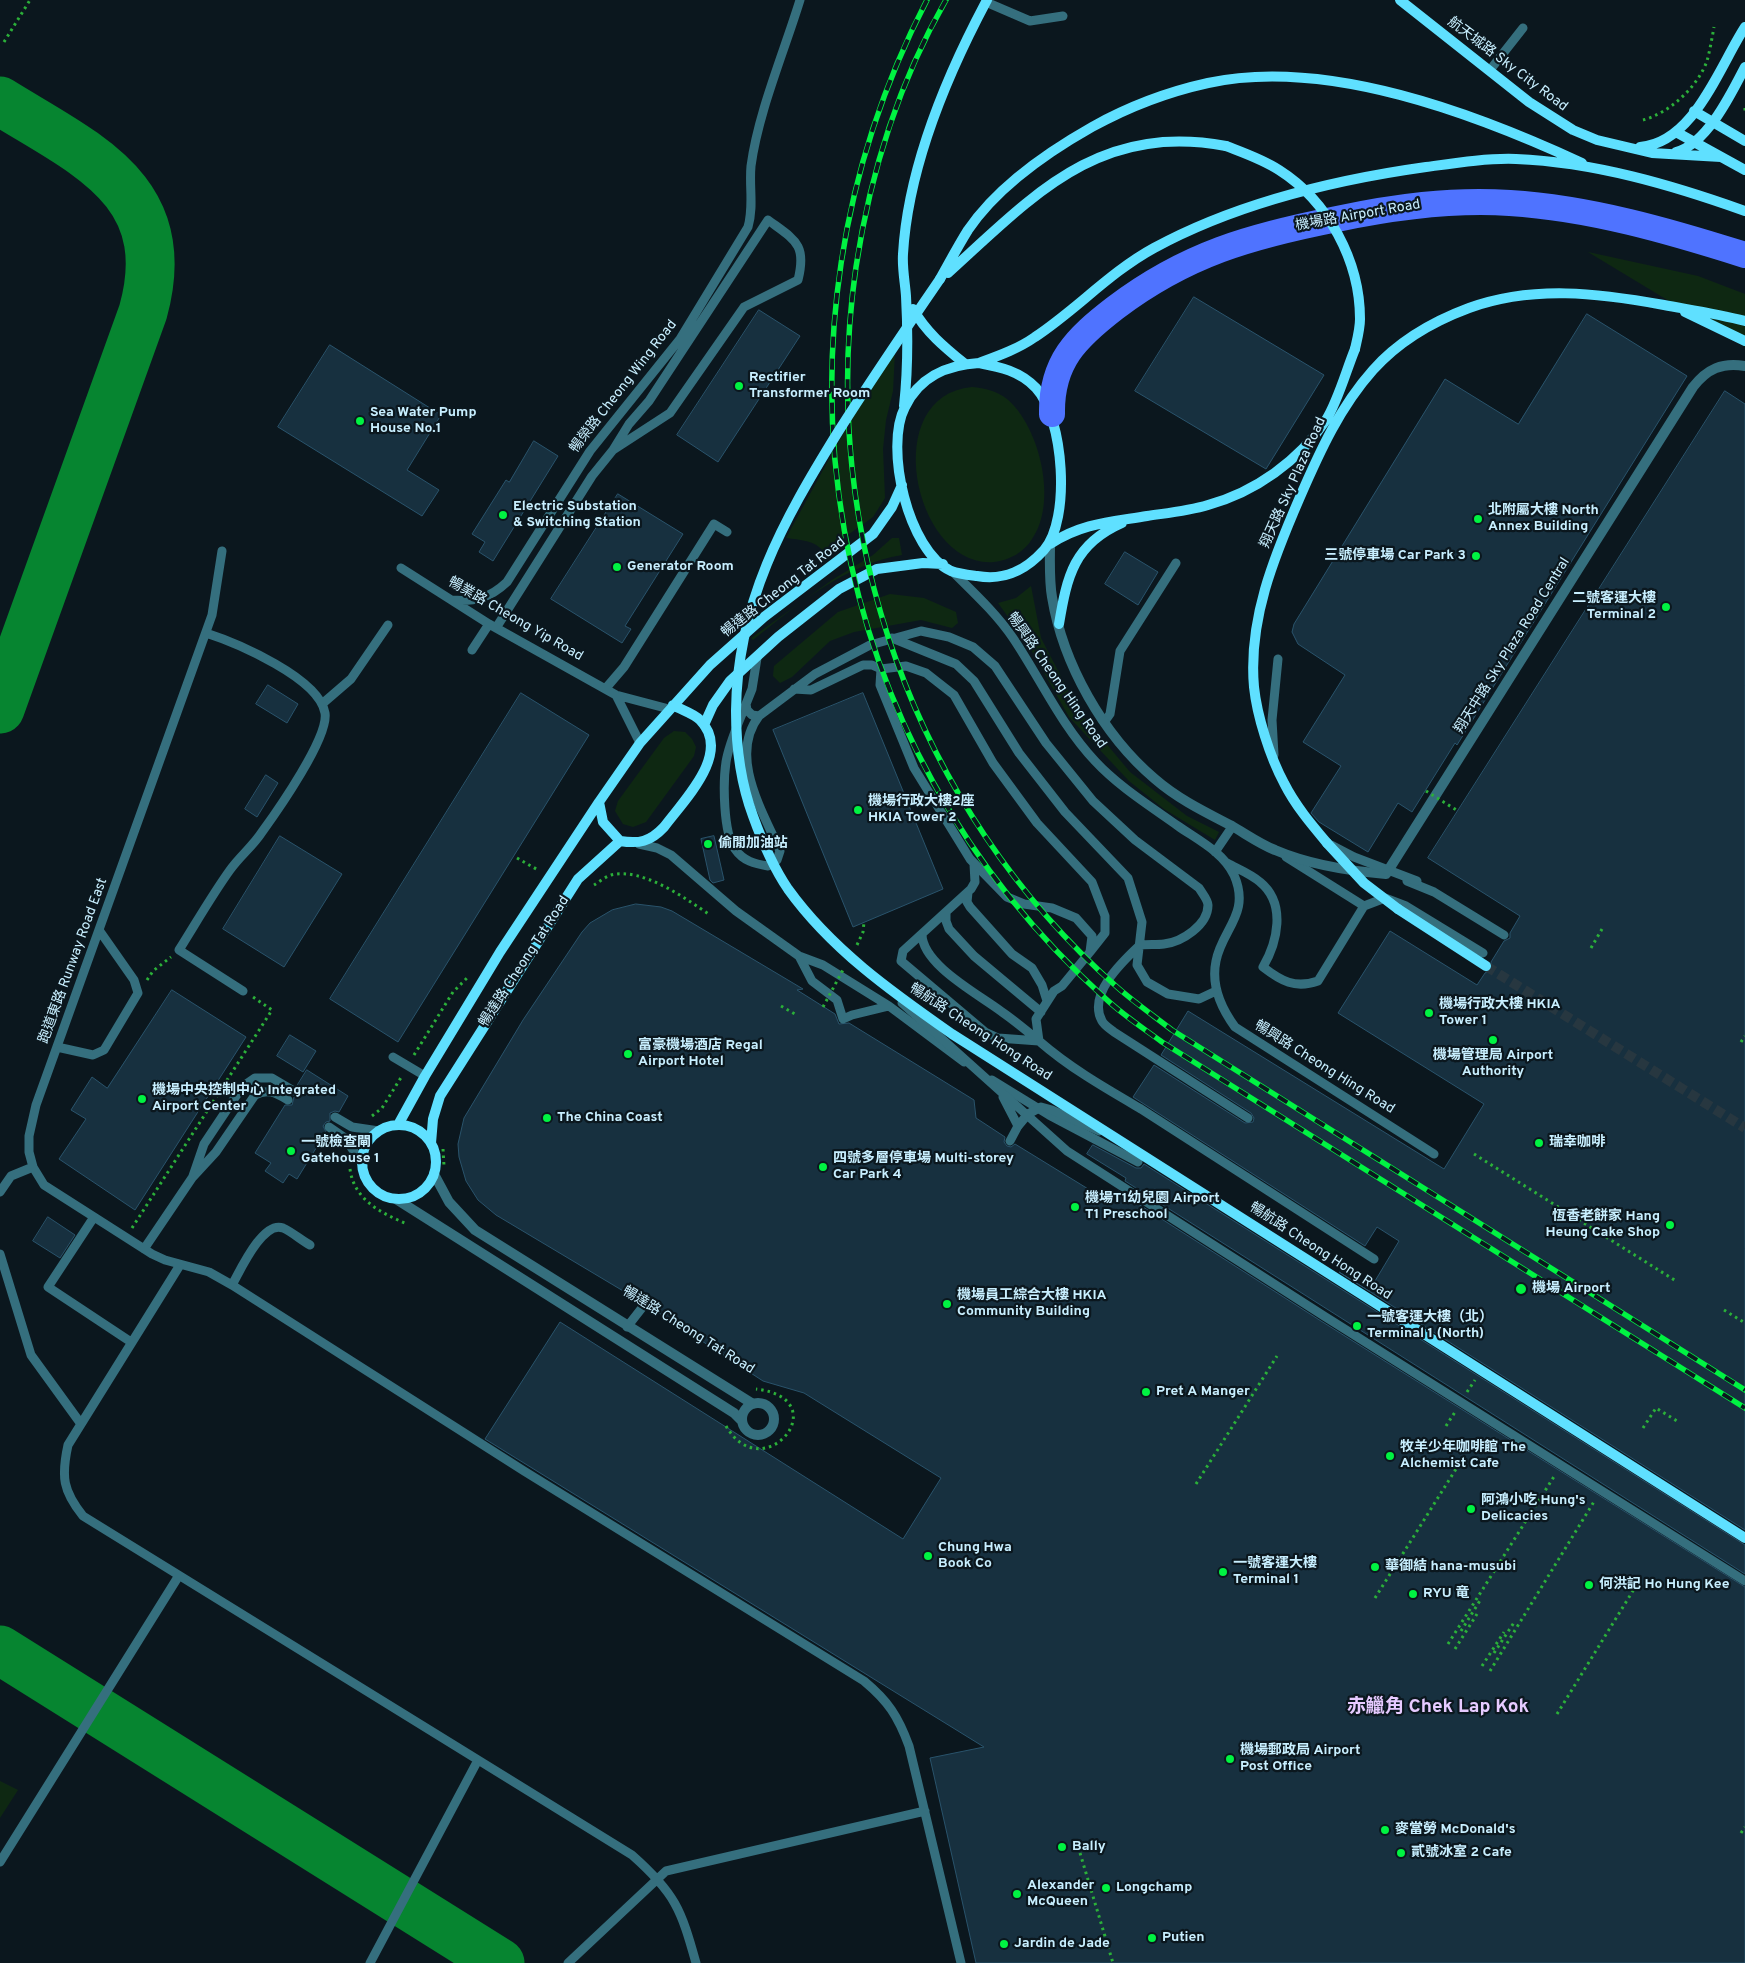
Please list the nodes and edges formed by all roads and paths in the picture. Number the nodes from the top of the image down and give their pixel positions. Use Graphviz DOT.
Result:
graph roads {
  1 [pos="30,0"];
  2 [pos="800,0"];
  3 [pos="1400,0"];
  4 [pos="987,1"];
  5 [pos="1063,16"];
  6 [pos="1714,27"];
  7 [pos="1745,27"];
  8 [pos="1524,28"];
  9 [pos="4,42"];
  10 [pos="1745,67"];
  11 [pos="1490,70"];
  12 [pos="1694,111"];
  13 [pos="1643,120"];
  14 [pos="1712,122"];
  15 [pos="1676,132"];
  16 [pos="1745,141"];
  17 [pos="1696,142"];
  18 [pos="1634,148"];
  19 [pos="1670,154"];
  20 [pos="1721,157"];
  21 [pos="1595,169"];
  22 [pos="1745,170"];
  23 [pos="1745,211"];
  24 [pos="1745,255"];
  25 [pos="940,279"];
  26 [pos="906,297"];
  27 [pos="1676,307"];
  28 [pos="1745,321"];
  29 [pos="1745,341"];
  30 [pos="979,363"];
  31 [pos="965,364"];
  32 [pos="1745,366"];
  33 [pos="904,407"];
  34 [pos="1052,414"];
  35 [pos="613,450"];
  36 [pos="902,485"];
  37 [pos="1130,519"];
  38 [pos="727,532"];
  39 [pos="1050,544"];
  40 [pos="222,551"];
  41 [pos="1176,563"];
  42 [pos="942,564"];
  43 [pos="401,568"];
  44 [pos="951,571"];
  45 [pos="452,600"];
  46 [pos="1059,624"];
  47 [pos="388,625"];
  48 [pos="492,626"];
  49 [pos="206,633"];
  50 [pos="892,638"];
  51 [pos="472,650"];
  52 [pos="757,658"];
  53 [pos="1278,659"];
  54 [pos="881,669"];
  55 [pos="606,688"];
  56 [pos="794,690"];
  57 [pos="616,695"];
  58 [pos="322,704"];
  59 [pos="746,704"];
  60 [pos="671,707"];
  61 [pos="759,716"];
  62 [pos="1105,721"];
  63 [pos="704,725"];
  64 [pos="640,743"];
  65 [pos="1274,758"];
  66 [pos="1426,791"];
  67 [pos="598,802"];
  68 [pos="1458,810"];
  69 [pos="1232,827"];
  70 [pos="620,841"];
  71 [pos="1327,843"];
  72 [pos="639,844"];
  73 [pos="1274,849"];
  74 [pos="1215,852"];
  75 [pos="517,858"];
  76 [pos="1227,863"];
  77 [pos="974,864"];
  78 [pos="535,868"];
  79 [pos="1386,874"];
  80 [pos="592,886"];
  81 [pos="968,892"];
  82 [pos="1364,906"];
  83 [pos="946,912"];
  84 [pos="710,916"];
  85 [pos="1602,929"];
  86 [pos="99,930"];
  87 [pos="922,934"];
  88 [pos="1141,945"];
  89 [pos="1591,948"];
  90 [pos="179,950"];
  91 [pos="1090,952"];
  92 [pos="1483,953"];
  93 [pos="799,956"];
  94 [pos="1486,966"];
  95 [pos="473,971"];
  96 [pos="869,973"];
  97 [pos="244,991"];
  98 [pos="1216,991"];
  99 [pos="138,993"];
  100 [pos="1048,1001"];
  101 [pos="781,1006"];
  102 [pos="889,1006"];
  103 [pos="1041,1012"];
  104 [pos="795,1014"];
  105 [pos="1745,1036"];
  106 [pos="1039,1041"];
  107 [pos="1741,1042"];
  108 [pos="57,1047"];
  109 [pos="393,1056"];
  110 [pos="408,1066"];
  111 [pos="425,1076"];
  112 [pos="996,1088"];
  113 [pos="294,1091"];
  114 [pos="288,1100"];
  115 [pos="1028,1114"];
  116 [pos="336,1117"];
  117 [pos="1248,1118"];
  118 [pos="398,1125"];
  119 [pos="1018,1126"];
  120 [pos="329,1127"];
  121 [pos="364,1129"];
  122 [pos="379,1131"];
  123 [pos="1010,1141"];
  124 [pos="431,1143"];
  125 [pos="1124,1143"];
  126 [pos="442,1144"];
  127 [pos="353,1148"];
  128 [pos="1434,1154"];
  129 [pos="1474,1154"];
  130 [pos="1138,1162"];
  131 [pos="362,1165"];
  132 [pos="32,1167"];
  133 [pos="439,1174"];
  134 [pos="192,1178"];
  135 [pos="0,1192"];
  136 [pos="396,1198"];
  137 [pos="94,1217"];
  138 [pos="414,1227"];
  139 [pos="130,1231"];
  140 [pos="310,1245"];
  141 [pos="144,1249"];
  142 [pos="0,1254"];
  143 [pos="1374,1259"];
  144 [pos="180,1265"];
  145 [pos="1676,1281"];
  146 [pos="232,1286"];
  147 [pos="645,1304"];
  148 [pos="1724,1310"];
  149 [pos="1745,1323"];
  150 [pos="627,1327"];
  151 [pos="130,1342"];
  152 [pos="1277,1356"];
  153 [pos="752,1388"];
  154 [pos="753,1404"];
  155 [pos="722,1420"];
  156 [pos="742,1421"];
  157 [pos="1676,1421"];
  158 [pos="81,1424"];
  159 [pos="1643,1428"];
  160 [pos="1456,1469"];
  161 [pos="1558,1471"];
  162 [pos="1196,1484"];
  163 [pos="1598,1496"];
  164 [pos="1745,1538"];
  165 [pos="178,1577"];
  166 [pos="1639,1581"];
  167 [pos="1745,1581"];
  168 [pos="1375,1598"];
  169 [pos="1481,1599"];
  170 [pos="1477,1614"];
  171 [pos="1515,1621"];
  172 [pos="1461,1631"];
  173 [pos="1504,1632"];
  174 [pos="1448,1644"];
  175 [pos="1455,1649"];
  176 [pos="1494,1653"];
  177 [pos="1482,1666"];
  178 [pos="1490,1671"];
  179 [pos="1557,1714"];
  180 [pos="478,1760"];
  181 [pos="925,1811"];
  182 [pos="1745,1827"];
  183 [pos="1741,1833"];
  184 [pos="1080,1853"];
  185 [pos="0,1862"];
  186 [pos="658,1878"];
  187 [pos="370,1963"];
  188 [pos="568,1963"];
  189 [pos="696,1963"];
  190 [pos="961,1963"];
  191 [pos="1113,1963"];
  1 -- 9 [label="path"];
  2 -- 45 [label="lane, 暢榮路 Cheong Wing Road"];
  3 -- 11 [label="street, 航天城路 Sky City Road"];
  4 -- 5 [label="lane"];
  4 -- 26 [label="street"];
  6 -- 13 [label="path"];
  7 -- 12 [label="street, 航天城路 Sky City Road"];
  8 -- 11 [label="lane"];
  10 -- 14 [label="street"];
  11 -- 18 [label="street, 航天城路 Sky City Road"];
  12 -- 14 [label="street"];
  12 -- 15 [label="street, 航天城路 Sky City Road"];
  14 -- 16 [label="street"];
  14 -- 17 [label="street"];
  15 -- 17 [label="street"];
  15 -- 18 [label="street, 航天城路 Sky City Road"];
  17 -- 19 [label="street"];
  17 -- 20 [label="street"];
  18 -- 19 [label="street, 航天城路 Sky City Road"];
  19 -- 20 [label="street, 航天城路 Sky City Road"];
  20 -- 22 [label="street"];
  21 -- 23 [label="street"];
  21 -- 25 [label="street"];
  21 -- 30 [label="street"];
  24 -- 34 [label="main road, 機場路 Airport Road"];
  25 -- 37 [label="street, bridge"];
  25 -- 96 [label="street, 暢航路 Cheong Hong Road, bridge"];
  26 -- 31 [label="street"];
  26 -- 33 [label="street"];
  27 -- 28 [label="street, 翔天路 Sky Plaza Road"];
  27 -- 29 [label="street"];
  27 -- 65 [label="street, 翔天路 Sky Plaza Road"];
  30 -- 31 [label="street"];
  30 -- 34 [label="street"];
  31 -- 33 [label="street"];
  32 -- 79 [label="street, 翔天中路 Sky Plaza Road Central"];
  33 -- 36 [label="street"];
  34 -- 39 [label="street"];
  35 -- 35 [label="lane"];
  35 -- 48 [label="lane"];
  36 -- 42 [label="street"];
  36 -- 60 [label="street, 暢達路 Cheong Tat Road"];
  37 -- 39 [label="street"];
  37 -- 46 [label="street"];
  38 -- 55 [label="lane"];
  39 -- 44 [label="street"];
  39 -- 46 [label="street"];
  40 -- 49 [label="lane, 跑道東路 Runway Road East"];
  41 -- 62 [label="lane"];
  42 -- 44 [label="street"];
  42 -- 52 [label="street"];
  43 -- 45 [label="lane, 暢業路 Cheong Yip Road"];
  44 -- 74 [label="lane, 暢興路 Cheong Hing Road"];
  45 -- 48 [label="lane, 暢業路 Cheong Yip Road"];
  46 -- 62 [label="street"];
  47 -- 58 [label="lane"];
  48 -- 51 [label="lane"];
  48 -- 55 [label="lane, 暢業路 Cheong Yip Road"];
  49 -- 58 [label="lane"];
  49 -- 86 [label="lane, 跑道東路 Runway Road East"];
  50 -- 56 [label="lane"];
  50 -- 88 [label="lane"];
  50 -- 88 [label="lane"];
  52 -- 59 [label="lane"];
  52 -- 63 [label="street"];
  53 -- 65 [label="lane"];
  54 -- 56 [label="lane"];
  54 -- 77 [label="lane"];
  54 -- 91 [label="lane"];
  55 -- 57 [label="lane, 暢業路 Cheong Yip Road"];
  56 -- 61 [label="lane"];
  57 -- 60 [label="lane, 暢業路 Cheong Yip Road"];
  57 -- 64 [label="lane, 暢業路 Cheong Yip Road"];
  58 -- 90 [label="lane"];
  59 -- 61 [label="lane"];
  59 -- 61 [label="lane"];
  60 -- 63 [label="street"];
  60 -- 64 [label="street, 暢達路 Cheong Tat Road"];
  62 -- 69 [label="street"];
  63 -- 72 [label="street"];
  64 -- 67 [label="street, 暢達路 Cheong Tat Road"];
  65 -- 71 [label="street, 翔天路 Sky Plaza Road"];
  66 -- 68 [label="path, bridge"];
  67 -- 70 [label="street"];
  67 -- 111 [label="street, 暢達路 Cheong Tat Road"];
  69 -- 73 [label="street"];
  69 -- 74 [label="lane"];
  70 -- 72 [label="street"];
  70 -- 124 [label="street, 暢達路 Cheong Tat Road"];
  71 -- 79 [label="lane, 翔天路 Sky Plaza Road, bridge"];
  71 -- 94 [label="street, 翔天路 Sky Plaza Road, bridge"];
  72 -- 93 [label="lane"];
  73 -- 79 [label="street"];
  73 -- 82 [label="lane"];
  74 -- 76 [label="lane, 暢興路 Cheong Hing Road"];
  75 -- 78 [label="path"];
  76 -- 82 [label="lane"];
  76 -- 98 [label="lane, 暢興路 Cheong Hing Road"];
  77 -- 81 [label="lane"];
  77 -- 91 [label="lane"];
  80 -- 84 [label="path"];
  81 -- 83 [label="lane"];
  81 -- 100 [label="lane"];
  82 -- 92 [label="lane"];
  83 -- 87 [label="lane"];
  83 -- 103 [label="lane"];
  85 -- 89 [label="path"];
  86 -- 99 [label="lane"];
  86 -- 108 [label="lane, 跑道東路 Runway Road East"];
  87 -- 106 [label="lane"];
  87 -- 106 [label="lane"];
  88 -- 98 [label="lane"];
  88 -- 117 [label="lane"];
  90 -- 97 [label="lane"];
  90 -- 99 [label="path"];
  91 -- 100 [label="lane"];
  93 -- 102 [label="lane"];
  93 -- 102 [label="lane"];
  95 -- 110 [label="path"];
  96 -- 112 [label="lane, bridge"];
  96 -- 125 [label="street, 暢航路 Cheong Hong Road, bridge"];
  97 -- 139 [label="path"];
  98 -- 128 [label="lane, 暢興路 Cheong Hing Road"];
  99 -- 108 [label="lane"];
  100 -- 103 [label="lane"];
  101 -- 104 [label="path"];
  102 -- 130 [label="lane"];
  103 -- 106 [label="lane"];
  105 -- 107 [label="path"];
  106 -- 143 [label="lane"];
  108 -- 132 [label="lane, 跑道東路 Runway Road East"];
  109 -- 110 [label="lane"];
  110 -- 111 [label="lane"];
  110 -- 121 [label="path"];
  111 -- 118 [label="street, 暢達路 Cheong Tat Road"];
  112 -- 115 [label="lane, bridge"];
  112 -- 119 [label="lane, bridge"];
  113 -- 134 [label="lane"];
  114 -- 134 [label="lane"];
  115 -- 119 [label="lane, bridge"];
  115 -- 125 [label="lane, bridge"];
  115 -- 167 [label="lane, bridge"];
  116 -- 121 [label="lane"];
  118 -- 122 [label="street"];
  118 -- 124 [label="street"];
  119 -- 123 [label="lane"];
  120 -- 127 [label="lane"];
  121 -- 122 [label="lane"];
  122 -- 131 [label="street"];
  124 -- 133 [label="street, 暢達路 Cheong Tat Road"];
  125 -- 164 [label="street, 暢航路 Cheong Hong Road, bridge"];
  126 -- 133 [label="path"];
  127 -- 131 [label="lane"];
  127 -- 138 [label="path"];
  129 -- 145 [label="path"];
  131 -- 136 [label="street, 暢達路 Cheong Tat Road"];
  132 -- 135 [label="lane"];
  132 -- 137 [label="lane"];
  133 -- 136 [label="street"];
  133 -- 150 [label="street, 暢達路 Cheong Tat Road"];
  134 -- 141 [label="lane"];
  136 -- 156 [label="street, 暢達路 Cheong Tat Road"];
  137 -- 141 [label="lane"];
  137 -- 151 [label="lane"];
  140 -- 146 [label="lane"];
  141 -- 144 [label="lane"];
  142 -- 158 [label="lane"];
  144 -- 146 [label="lane"];
  144 -- 151 [label="lane"];
  146 -- 181 [label="lane"];
  147 -- 150 [label="lane"];
  148 -- 149 [label="path"];
  150 -- 154 [label="street, 暢達路 Cheong Tat Road"];
  151 -- 158 [label="lane"];
  152 -- 162 [label="path"];
  153 -- 155 [label="path, 暢達路 Cheong Tat Road"];
  154 -- 156 [label="street"];
  154 -- 156 [label="street, 暢達路 Cheong Tat Road"];
  157 -- 159 [label="path"];
  158 -- 165 [label="lane"];
  160 -- 168 [label="path"];
  161 -- 174 [label="path, bridge"];
  163 -- 178 [label="path, bridge"];
  165 -- 180 [label="lane"];
  165 -- 185 [label="lane"];
  166 -- 179 [label="path"];
  169 -- 172 [label="path"];
  170 -- 175 [label="path"];
  171 -- 176 [label="path"];
  173 -- 177 [label="path"];
  180 -- 186 [label="lane"];
  180 -- 187 [label="lane"];
  181 -- 186 [label="lane"];
  181 -- 190 [label="lane"];
  182 -- 183 [label="path"];
  184 -- 191 [label="path"];
  186 -- 188 [label="lane"];
  186 -- 189 [label="lane"];
}
